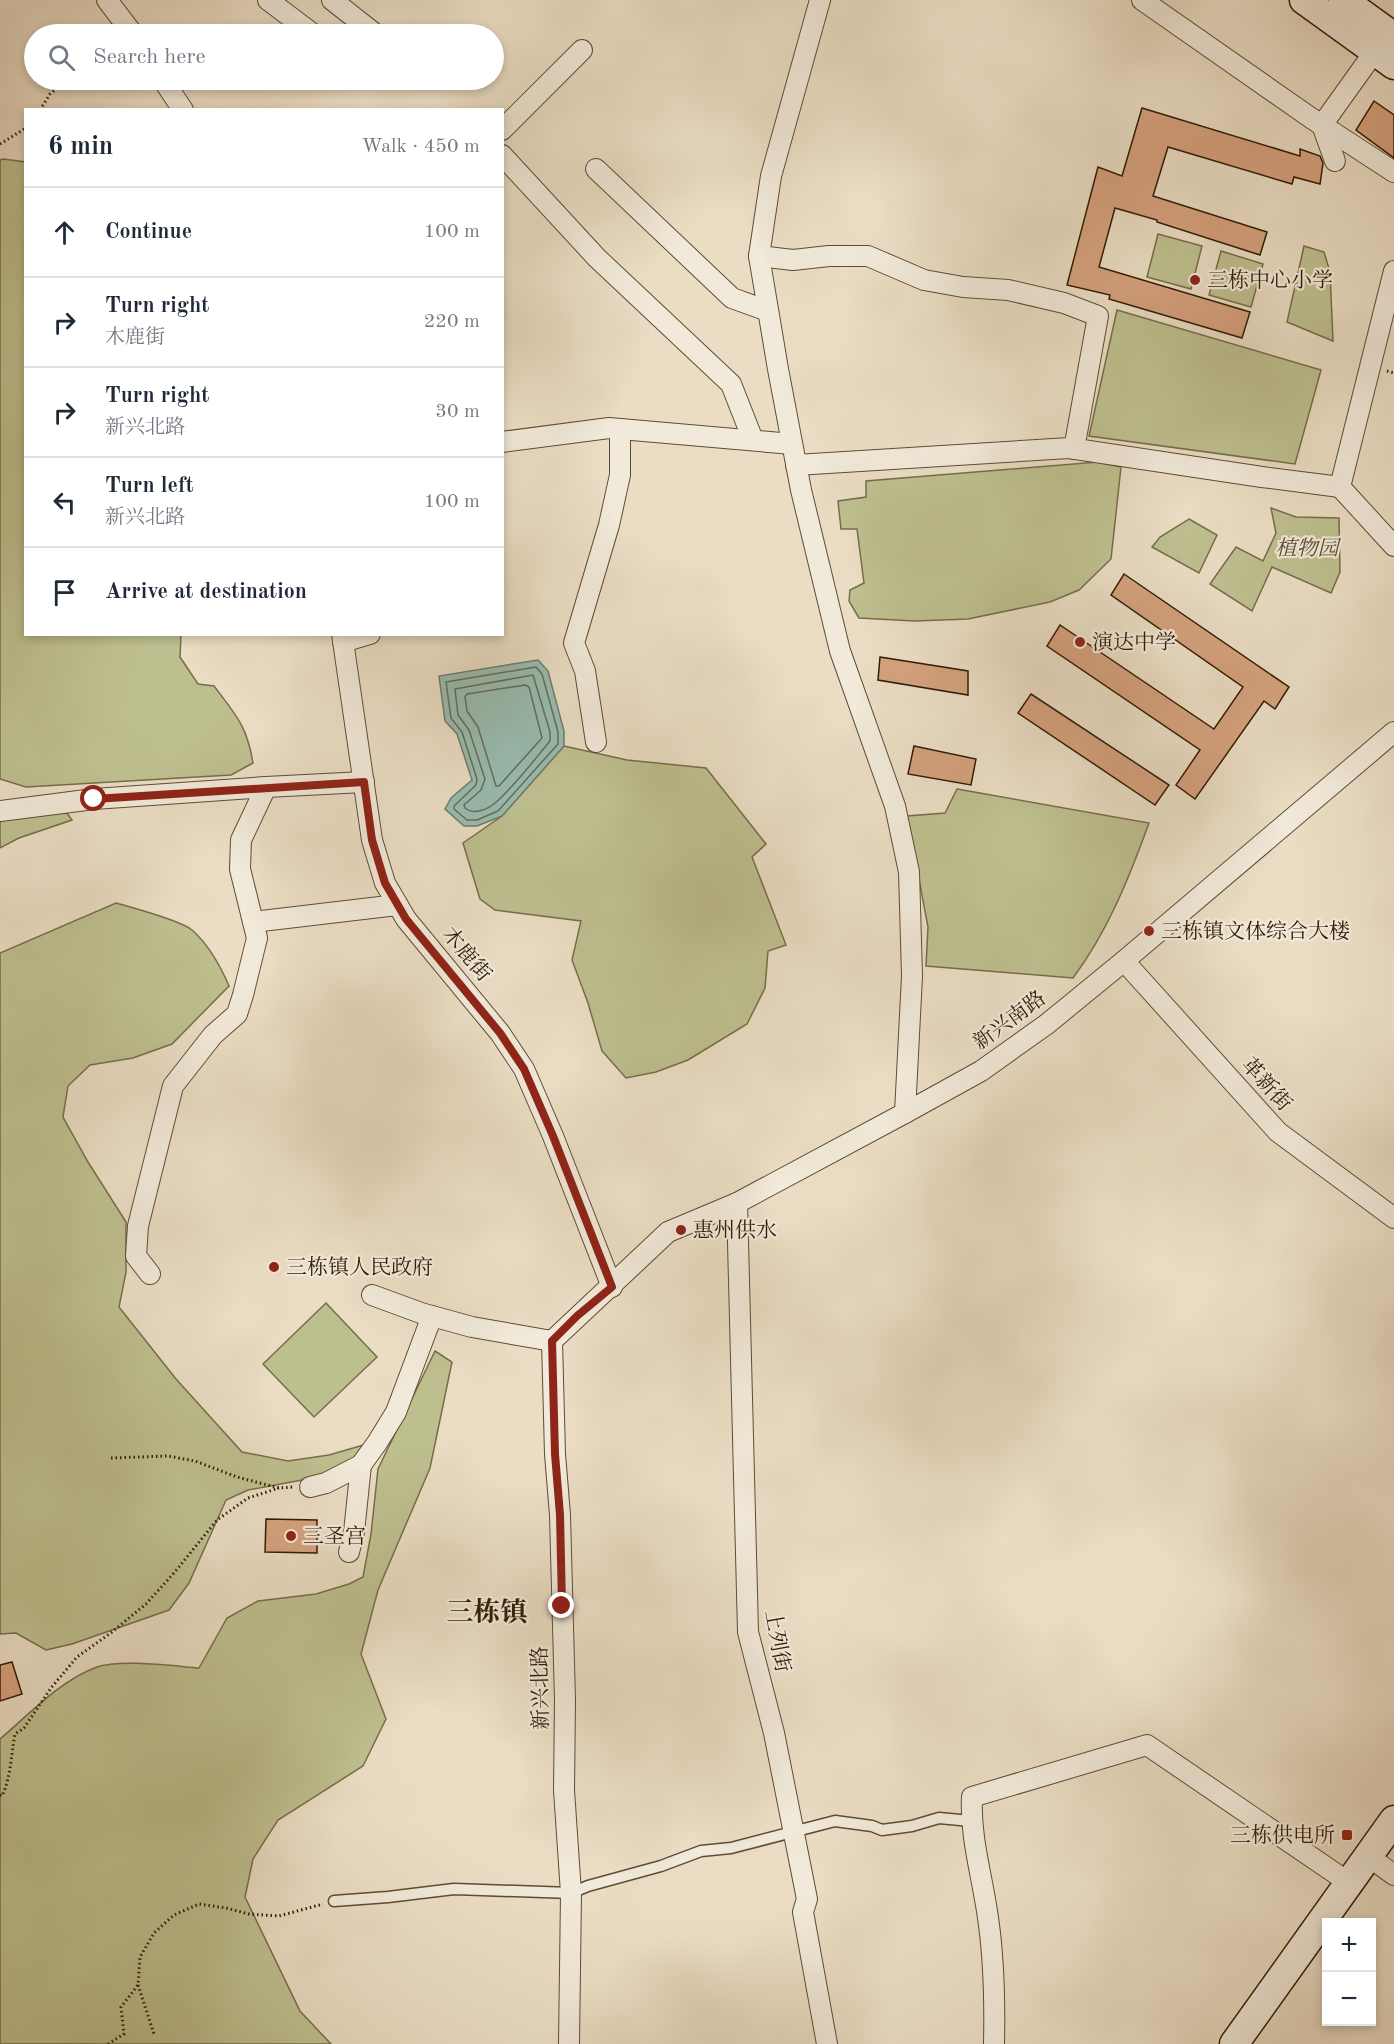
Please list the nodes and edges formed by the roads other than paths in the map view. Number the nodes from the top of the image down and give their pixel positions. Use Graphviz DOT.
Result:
graph roads {
  1 [pos="107,0"];
  2 [pos="268,0"];
  3 [pos="332,0"];
  4 [pos="820,0"];
  5 [pos="1142,0"];
  6 [pos="1304,0"];
  7 [pos="1343,0"];
  8 [pos="125,24"];
  9 [pos="300,24"];
  10 [pos="363,24"];
  11 [pos="1389,42"];
  12 [pos="582,50"];
  13 [pos="170,90"];
  14 [pos="182,108"];
  15 [pos="1322,124"];
  16 [pos="504,128"];
  17 [pos="504,157"];
  18 [pos="1335,161"];
  19 [pos="596,169"];
  20 [pos="1394,172"];
  21 [pos="759,256"];
  22 [pos="1394,271"];
  23 [pos="768,311"];
  24 [pos="620,429"];
  25 [pos="753,440"];
  26 [pos="504,442"];
  27 [pos="792,444"];
  28 [pos="1074,449"];
  29 [pos="796,465"];
  30 [pos="1340,487"];
  31 [pos="1394,546"];
  32 [pos="342,638"];
  33 [pos="1394,732"];
  34 [pos="596,742"];
  35 [pos="364,782"];
  36 [pos="266,787"];
  37 [pos="0,811"];
  38 [pos="398,905"];
  39 [pos="254,922"];
  40 [pos="1124,961"];
  41 [pos="905,1113"];
  42 [pos="737,1203"];
  43 [pos="1394,1218"];
  44 [pos="150,1274"];
  45 [pos="612,1287"];
  46 [pos="372,1295"];
  47 [pos="432,1316"];
  48 [pos="552,1341"];
  49 [pos="361,1465"];
  50 [pos="310,1487"];
  51 [pos="349,1551"];
  52 [pos="1394,1820"];
  53 [pos="970,1821"];
  54 [pos="794,1833"];
  55 [pos="1368,1856"];
  56 [pos="1394,1875"];
  57 [pos="1348,1882"];
  58 [pos="571,1893"];
  59 [pos="334,1901"];
  60 [pos="569,2044"];
  61 [pos="827,2044"];
  62 [pos="994,2044"];
  63 [pos="1234,2044"];
  1 -- 8 [label="street"];
  2 -- 9 [label="street"];
  3 -- 10 [label="street"];
  4 -- 21 [label="street"];
  5 -- 15 [label="street"];
  6 -- 11 [label="main road"];
  7 -- 11 [label="main road"];
  11 -- 15 [label="street"];
  12 -- 16 [label="street"];
  13 -- 14 [label="street"];
  15 -- 18 [label="street"];
  15 -- 20 [label="street"];
  17 -- 25 [label="street"];
  19 -- 23 [label="street"];
  21 -- 23 [label="street"];
  21 -- 28 [label="street"];
  22 -- 30 [label="street"];
  23 -- 27 [label="street"];
  24 -- 25 [label="street"];
  24 -- 26 [label="street"];
  24 -- 34 [label="street"];
  25 -- 27 [label="street"];
  27 -- 29 [label="street"];
  28 -- 29 [label="street"];
  28 -- 30 [label="street"];
  29 -- 41 [label="street"];
  30 -- 31 [label="street"];
  32 -- 35 [label="street, 木鹿街"];
  33 -- 40 [label="street, 新兴南路"];
  35 -- 36 [label="street"];
  35 -- 38 [label="street, 木鹿街"];
  36 -- 37 [label="street"];
  36 -- 39 [label="street"];
  38 -- 39 [label="street"];
  38 -- 45 [label="street, 木鹿街"];
  39 -- 44 [label="street"];
  40 -- 41 [label="street, 新兴南路"];
  40 -- 43 [label="street, 革新街"];
  41 -- 42 [label="street, 新兴南路"];
  42 -- 45 [label="street, 新兴南路"];
  42 -- 54 [label="street, 上列街"];
  45 -- 48 [label="street"];
  46 -- 47 [label="street"];
  47 -- 48 [label="street"];
  47 -- 49 [label="street"];
  48 -- 58 [label="street, 新兴北路"];
  49 -- 50 [label="street"];
  49 -- 51 [label="street"];
  52 -- 55 [label="main road"];
  53 -- 54 [label="lane"];
  53 -- 57 [label="street"];
  53 -- 62 [label="street"];
  54 -- 58 [label="lane"];
  54 -- 61 [label="street, 上列街"];
  55 -- 56 [label="street"];
  55 -- 57 [label="main road"];
  57 -- 63 [label="main road"];
  58 -- 59 [label="lane"];
  58 -- 60 [label="street, 新兴北路"];
}
